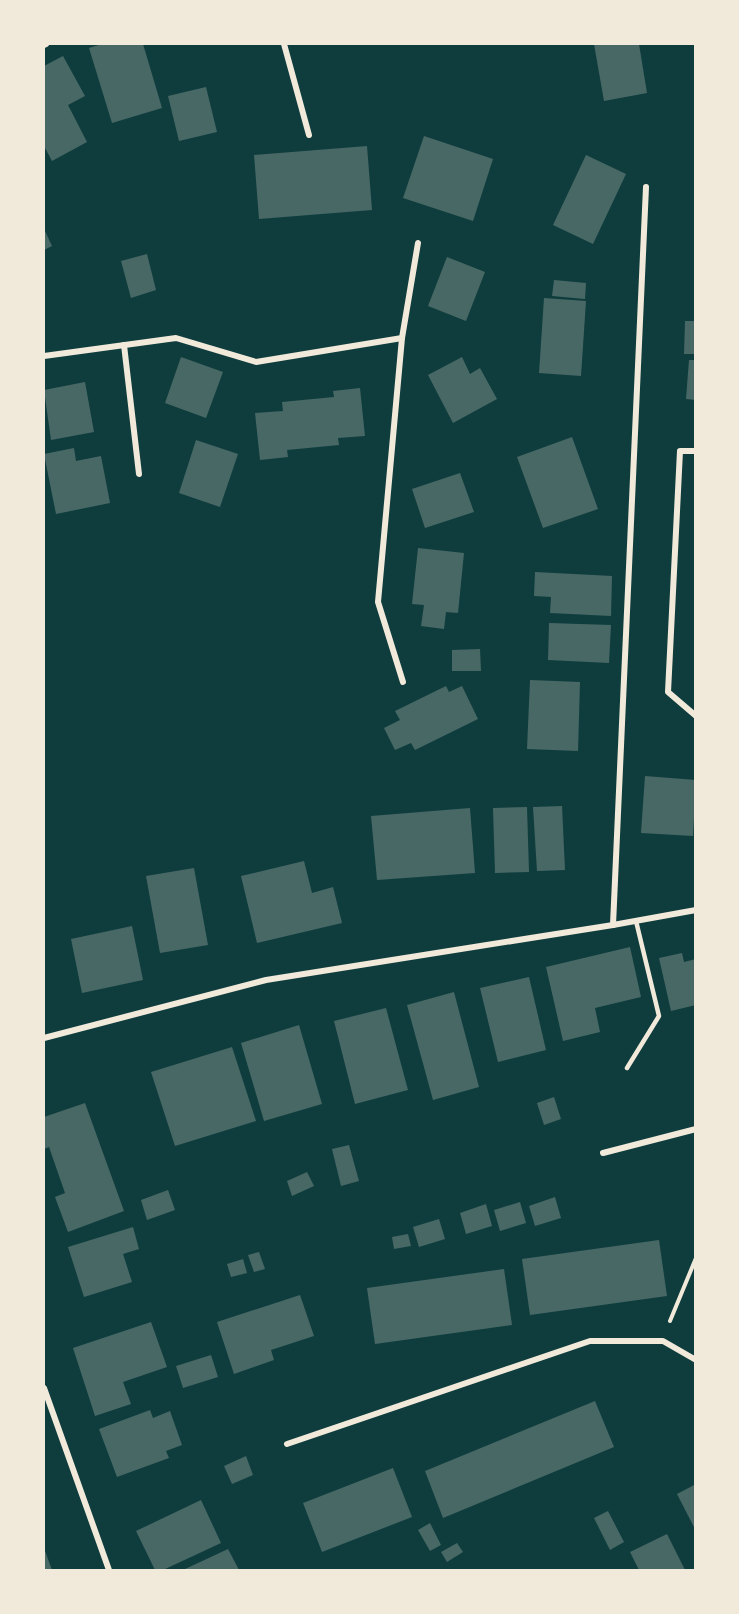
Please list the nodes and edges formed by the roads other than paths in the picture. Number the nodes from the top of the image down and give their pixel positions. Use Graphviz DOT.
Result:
graph roads {
  1 [pos="284,44"];
  2 [pos="309,135"];
  3 [pos="646,187"];
  4 [pos="418,243"];
  5 [pos="402,338"];
  6 [pos="124,345"];
  7 [pos="44,356"];
  8 [pos="696,452"];
  9 [pos="139,474"];
  10 [pos="403,682"];
  11 [pos="696,716"];
  12 [pos="696,910"];
  13 [pos="636,921"];
  14 [pos="613,925"];
  15 [pos="44,1038"];
  16 [pos="627,1068"];
  17 [pos="696,1129"];
  18 [pos="603,1153"];
  19 [pos="696,1360"];
  20 [pos="44,1388"];
  21 [pos="286,1444"];
  22 [pos="109,1570"];
  1 -- 2 [label="street"];
  3 -- 14 [label="street"];
  4 -- 5 [label="street"];
  5 -- 6 [label="street"];
  5 -- 10 [label="street"];
  6 -- 7 [label="street"];
  6 -- 9 [label="street"];
  8 -- 11 [label="street"];
  12 -- 13 [label="street"];
  13 -- 14 [label="street"];
  13 -- 16 [label="lane"];
  14 -- 15 [label="street"];
  17 -- 18 [label="street"];
  19 -- 21 [label="street"];
  20 -- 22 [label="street"];
}
